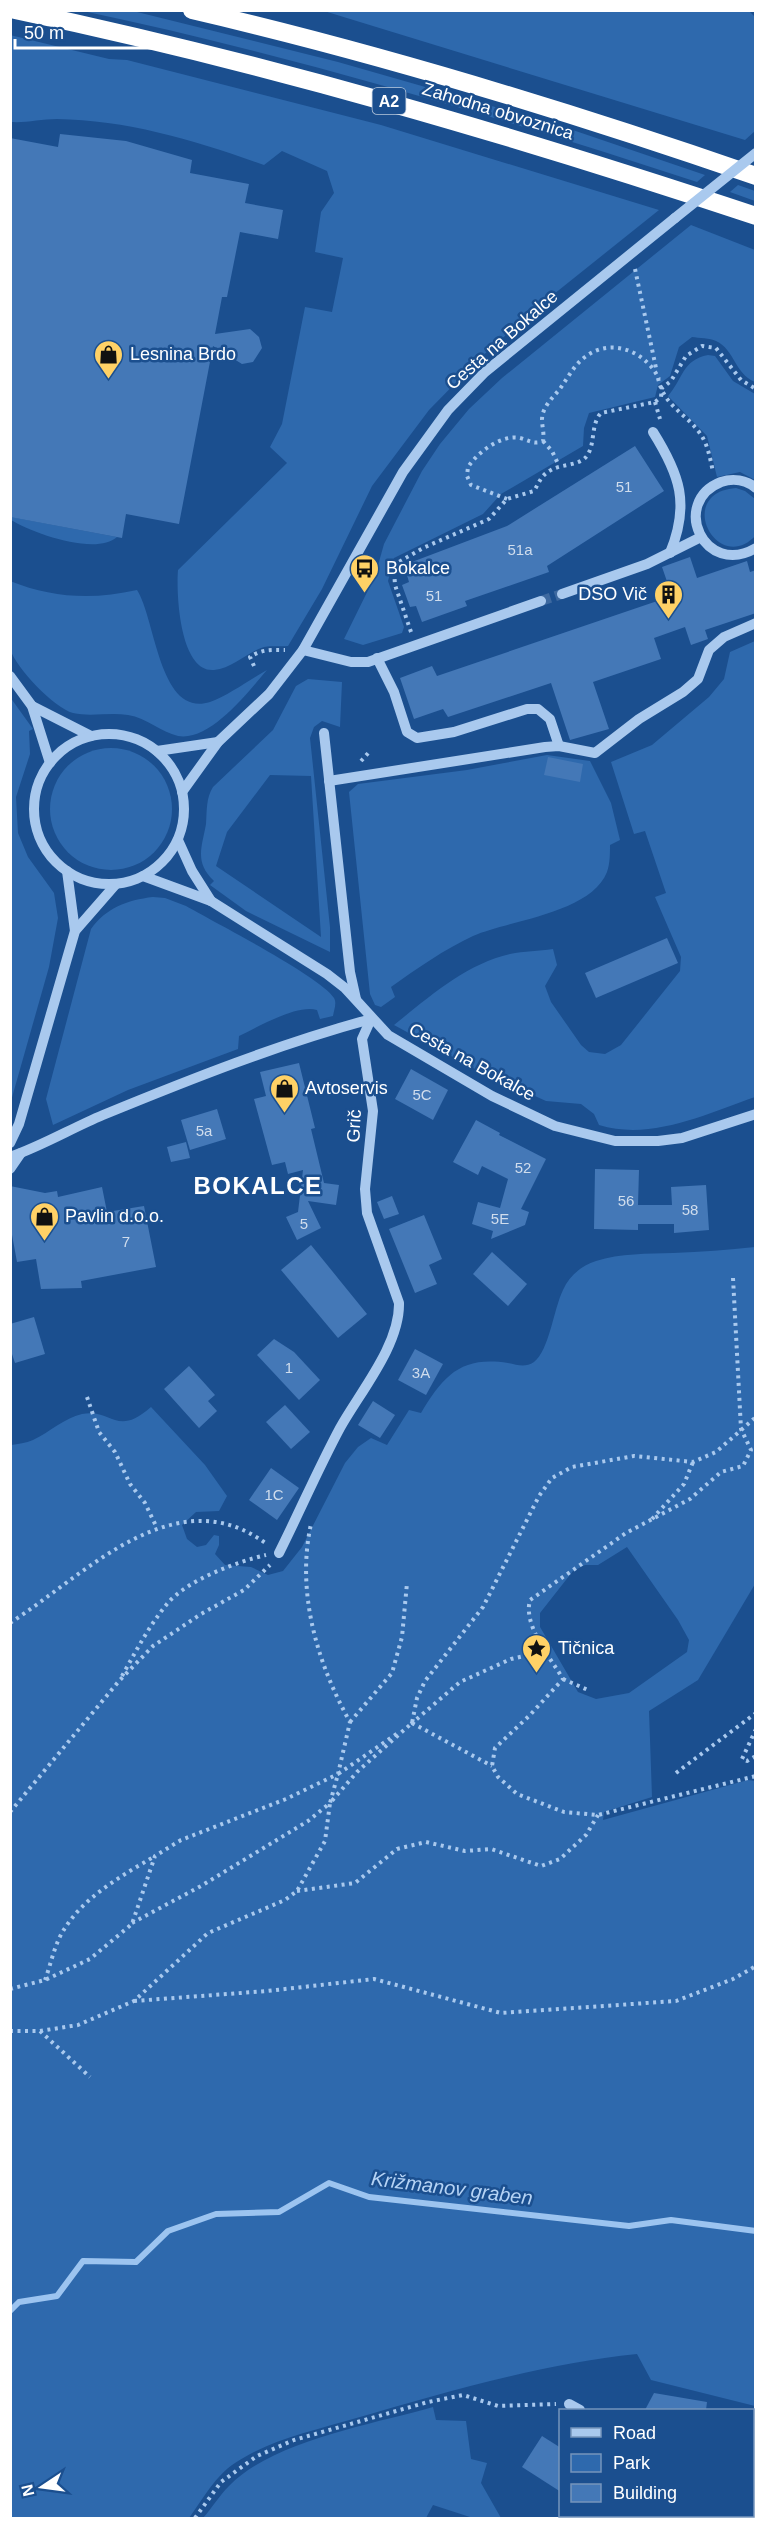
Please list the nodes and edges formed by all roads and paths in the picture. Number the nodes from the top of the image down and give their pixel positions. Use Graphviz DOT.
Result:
graph roads {
  1 [pos="15,10"];
  2 [pos="192,10"];
  3 [pos="210,10"];
  4 [pos="228,19"];
  5 [pos="756,153"];
  6 [pos="756,176"];
  7 [pos="756,216"];
  8 [pos="632,252"];
  9 [pos="659,379"];
  10 [pos="756,389"];
  11 [pos="661,391"];
  12 [pos="653,432"];
  13 [pos="543,441"];
  14 [pos="559,466"];
  15 [pos="716,484"];
  16 [pos="756,488"];
  17 [pos="507,499"];
  18 [pos="701,537"];
  19 [pos="756,548"];
  20 [pos="670,553"];
  21 [pos="562,594"];
  22 [pos="541,601"];
  23 [pos="756,622"];
  24 [pos="417,644"];
  25 [pos="303,650"];
  26 [pos="377,658"];
  27 [pos="254,666"];
  28 [pos="10,676"];
  29 [pos="32,706"];
  30 [pos="324,734"];
  31 [pos="91,736"];
  32 [pos="218,741"];
  33 [pos="559,746"];
  34 [pos="157,751"];
  35 [pos="50,764"];
  36 [pos="329,781"];
  37 [pos="182,792"];
  38 [pos="178,840"];
  39 [pos="67,871"];
  40 [pos="143,876"];
  41 [pos="116,884"];
  42 [pos="211,901"];
  43 [pos="75,931"];
  44 [pos="357,1002"];
  45 [pos="371,1019"];
  46 [pos="756,1114"];
  47 [pos="10,1143"];
  48 [pos="16,1155"];
  49 [pos="10,1169"];
  50 [pos="733,1278"];
  51 [pos="87,1397"];
  52 [pos="756,1417"];
  53 [pos="741,1429"];
  54 [pos="693,1462"];
  55 [pos="312,1521"];
  56 [pos="650,1522"];
  57 [pos="157,1528"];
  58 [pos="279,1553"];
  59 [pos="407,1583"];
  60 [pos="10,1623"];
  61 [pos="546,1651"];
  62 [pos="563,1679"];
  63 [pos="119,1681"];
  64 [pos="588,1690"];
  65 [pos="756,1713"];
  66 [pos="350,1722"];
  67 [pos="412,1724"];
  68 [pos="756,1730"];
  69 [pos="756,1756"];
  70 [pos="492,1766"];
  71 [pos="676,1773"];
  72 [pos="338,1774"];
  73 [pos="756,1776"];
  74 [pos="330,1803"];
  75 [pos="10,1812"];
  76 [pos="598,1815"];
  77 [pos="155,1856"];
  78 [pos="297,1891"];
  79 [pos="132,1924"];
  80 [pos="756,1966"];
  81 [pos="45,1980"];
  82 [pos="10,1989"];
  83 [pos="134,2001"];
  84 [pos="10,2031"];
  85 [pos="40,2031"];
  86 [pos="90,2077"];
  87 [pos="569,2404"];
  88 [pos="578,2409"];
  89 [pos="195,2518"];
  1 -- 7 [label="highway, Zahodna obvoznica / A2"];
  2 -- 4 [label="highway, Zahodna obvoznica / A2"];
  3 -- 4 [label="highway"];
  4 -- 6 [label="highway, Zahodna obvoznica / A2"];
  5 -- 8 [label="street, Cesta na Bokalce, bridge"];
  8 -- 9 [label="path"];
  8 -- 25 [label="street, Cesta na Bokalce"];
  9 -- 11 [label="path"];
  9 -- 13 [label="path"];
  10 -- 11 [label="path"];
  11 -- 14 [label="path"];
  11 -- 15 [label="path"];
  12 -- 20 [label="street"];
  13 -- 14 [label="path"];
  13 -- 17 [label="path"];
  14 -- 17 [label="path"];
  15 -- 16 [label="street"];
  15 -- 18 [label="street"];
  17 -- 24 [label="path"];
  18 -- 19 [label="street"];
  18 -- 20 [label="street"];
  20 -- 21 [label="street"];
  22 -- 24 [label="street"];
  23 -- 33 [label="street"];
  24 -- 26 [label="street"];
  25 -- 26 [label="street"];
  25 -- 27 [label="path"];
  25 -- 32 [label="street, Cesta na Bokalce"];
  26 -- 33 [label="street"];
  28 -- 29 [label="street"];
  29 -- 31 [label="street"];
  29 -- 35 [label="street"];
  30 -- 36 [label="street"];
  31 -- 34 [label="street"];
  31 -- 35 [label="street"];
  32 -- 34 [label="street"];
  32 -- 37 [label="street, Cesta na Bokalce"];
  33 -- 36 [label="street"];
  34 -- 37 [label="street"];
  35 -- 39 [label="street"];
  36 -- 44 [label="street"];
  37 -- 38 [label="street"];
  38 -- 40 [label="street"];
  38 -- 42 [label="street, Cesta na Bokalce"];
  39 -- 41 [label="street"];
  39 -- 43 [label="street"];
  40 -- 41 [label="street"];
  40 -- 42 [label="street, Cesta na Bokalce"];
  41 -- 43 [label="street"];
  42 -- 44 [label="street, Cesta na Bokalce"];
  43 -- 47 [label="street"];
  44 -- 45 [label="street, Cesta na Bokalce"];
  45 -- 46 [label="street, Cesta na Bokalce"];
  45 -- 48 [label="street"];
  45 -- 58 [label="street, Grič"];
  48 -- 49 [label="street"];
  50 -- 53 [label="path"];
  51 -- 57 [label="path"];
  52 -- 53 [label="path"];
  53 -- 54 [label="path"];
  53 -- 56 [label="path"];
  54 -- 56 [label="path"];
  54 -- 67 [label="path"];
  55 -- 66 [label="path"];
  56 -- 61 [label="path"];
  57 -- 58 [label="path"];
  57 -- 60 [label="path"];
  58 -- 63 [label="path"];
  58 -- 63 [label="path"];
  59 -- 66 [label="path"];
  61 -- 62 [label="path"];
  61 -- 67 [label="path"];
  62 -- 64 [label="path"];
  62 -- 70 [label="path"];
  63 -- 75 [label="path"];
  65 -- 71 [label="path"];
  66 -- 72 [label="path"];
  67 -- 70 [label="path"];
  67 -- 72 [label="path"];
  67 -- 74 [label="path"];
  68 -- 69 [label="path"];
  70 -- 76 [label="path"];
  72 -- 74 [label="path"];
  72 -- 77 [label="path"];
  73 -- 76 [label="path"];
  74 -- 78 [label="path"];
  74 -- 79 [label="path"];
  76 -- 78 [label="path"];
  77 -- 79 [label="path"];
  77 -- 81 [label="path"];
  78 -- 83 [label="path"];
  79 -- 81 [label="path"];
  80 -- 83 [label="path"];
  81 -- 82 [label="path"];
  83 -- 85 [label="path"];
  84 -- 85 [label="path"];
  85 -- 86 [label="path"];
  87 -- 88 [label="street"];
  87 -- 89 [label="path"];
}
